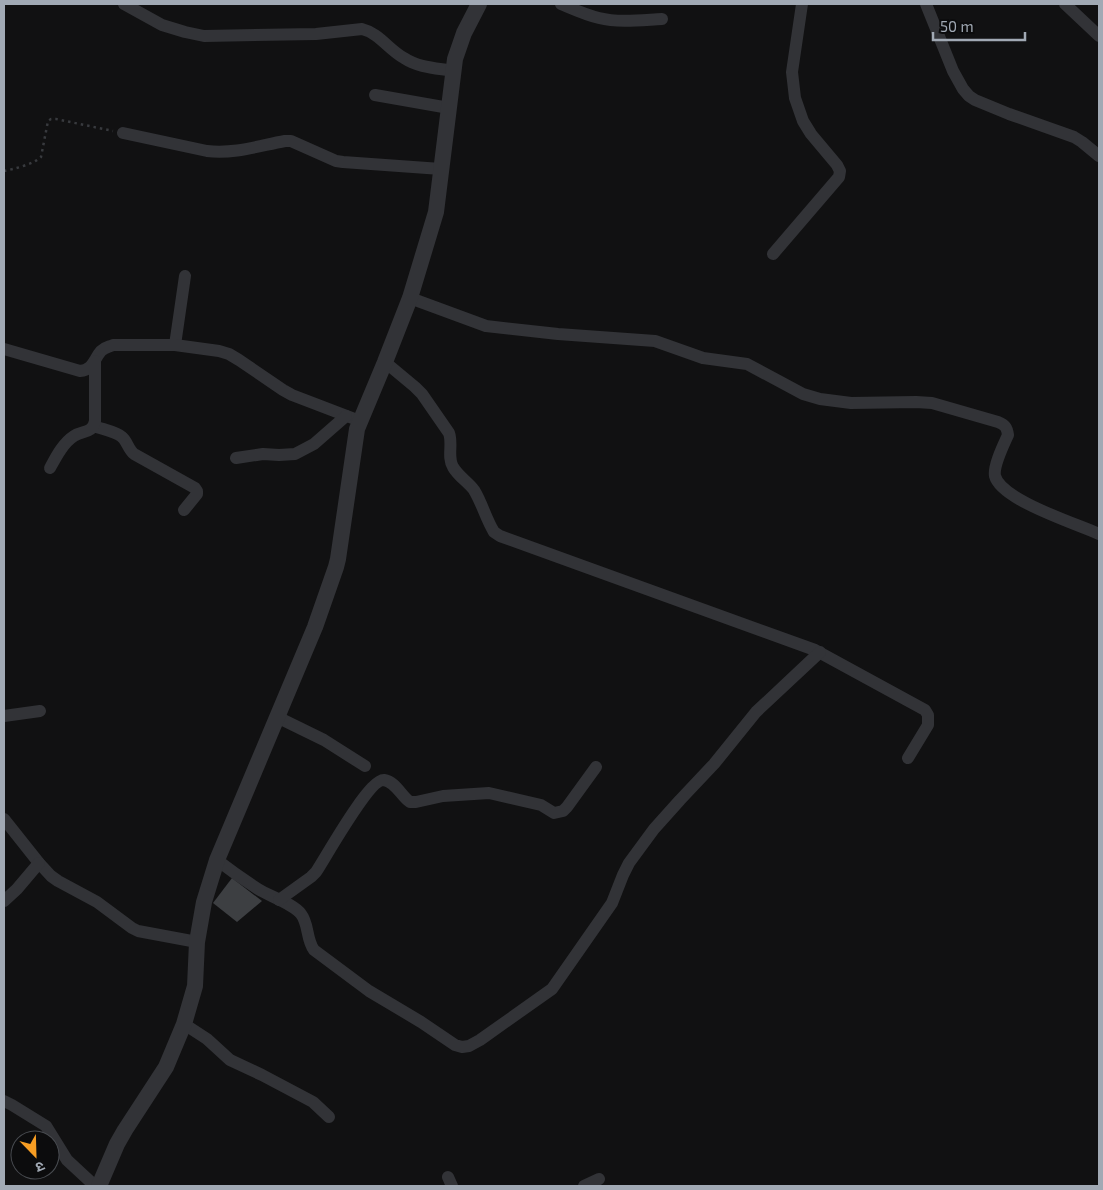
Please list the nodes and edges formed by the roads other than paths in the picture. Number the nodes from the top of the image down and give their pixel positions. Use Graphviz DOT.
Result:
graph roads {
  1 [pos="124,4"];
  2 [pos="478,4"];
  3 [pos="561,4"];
  4 [pos="802,4"];
  5 [pos="926,4"];
  6 [pos="1065,4"];
  7 [pos="662,19"];
  8 [pos="1099,36"];
  9 [pos="454,71"];
  10 [pos="375,95"];
  11 [pos="449,108"];
  12 [pos="123,133"];
  13 [pos="1099,156"];
  14 [pos="441,169"];
  15 [pos="773,254"];
  16 [pos="185,276"];
  17 [pos="410,298"];
  18 [pos="175,345"];
  19 [pos="4,349"];
  20 [pos="95,361"];
  21 [pos="385,362"];
  22 [pos="353,418"];
  23 [pos="94,426"];
  24 [pos="236,458"];
  25 [pos="50,468"];
  26 [pos="184,510"];
  27 [pos="1099,534"];
  28 [pos="820,652"];
  29 [pos="40,711"];
  30 [pos="4,716"];
  31 [pos="277,717"];
  32 [pos="908,758"];
  33 [pos="365,766"];
  34 [pos="596,767"];
  35 [pos="4,819"];
  36 [pos="217,860"];
  37 [pos="39,863"];
  38 [pos="279,900"];
  39 [pos="4,901"];
  40 [pos="197,942"];
  41 [pos="184,1024"];
  42 [pos="4,1101"];
  43 [pos="329,1117"];
  44 [pos="599,1179"];
  45 [pos="95,1186"];
  46 [pos="99,1186"];
  47 [pos="584,1186"];
  1 -- 9 [label="street"];
  2 -- 9 [label="street"];
  3 -- 7 [label="street"];
  4 -- 15 [label="street"];
  5 -- 13 [label="street"];
  6 -- 8 [label="street"];
  9 -- 11 [label="street"];
  10 -- 11 [label="street"];
  11 -- 14 [label="street"];
  12 -- 14 [label="street"];
  14 -- 17 [label="street"];
  16 -- 18 [label="street"];
  17 -- 21 [label="street"];
  17 -- 27 [label="street"];
  18 -- 20 [label="street"];
  18 -- 22 [label="street"];
  19 -- 20 [label="street"];
  20 -- 23 [label="street"];
  21 -- 22 [label="street"];
  21 -- 28 [label="street"];
  22 -- 24 [label="street"];
  22 -- 31 [label="street"];
  23 -- 25 [label="street"];
  23 -- 26 [label="street"];
  28 -- 32 [label="street"];
  28 -- 38 [label="street"];
  29 -- 30 [label="street"];
  31 -- 33 [label="street"];
  31 -- 36 [label="street"];
  34 -- 38 [label="street"];
  35 -- 37 [label="street"];
  36 -- 38 [label="street"];
  36 -- 40 [label="street"];
  37 -- 39 [label="street"];
  37 -- 40 [label="street"];
  40 -- 41 [label="street"];
  41 -- 43 [label="street"];
  41 -- 46 [label="street"];
  42 -- 45 [label="street"];
  44 -- 47 [label="street"];
}
